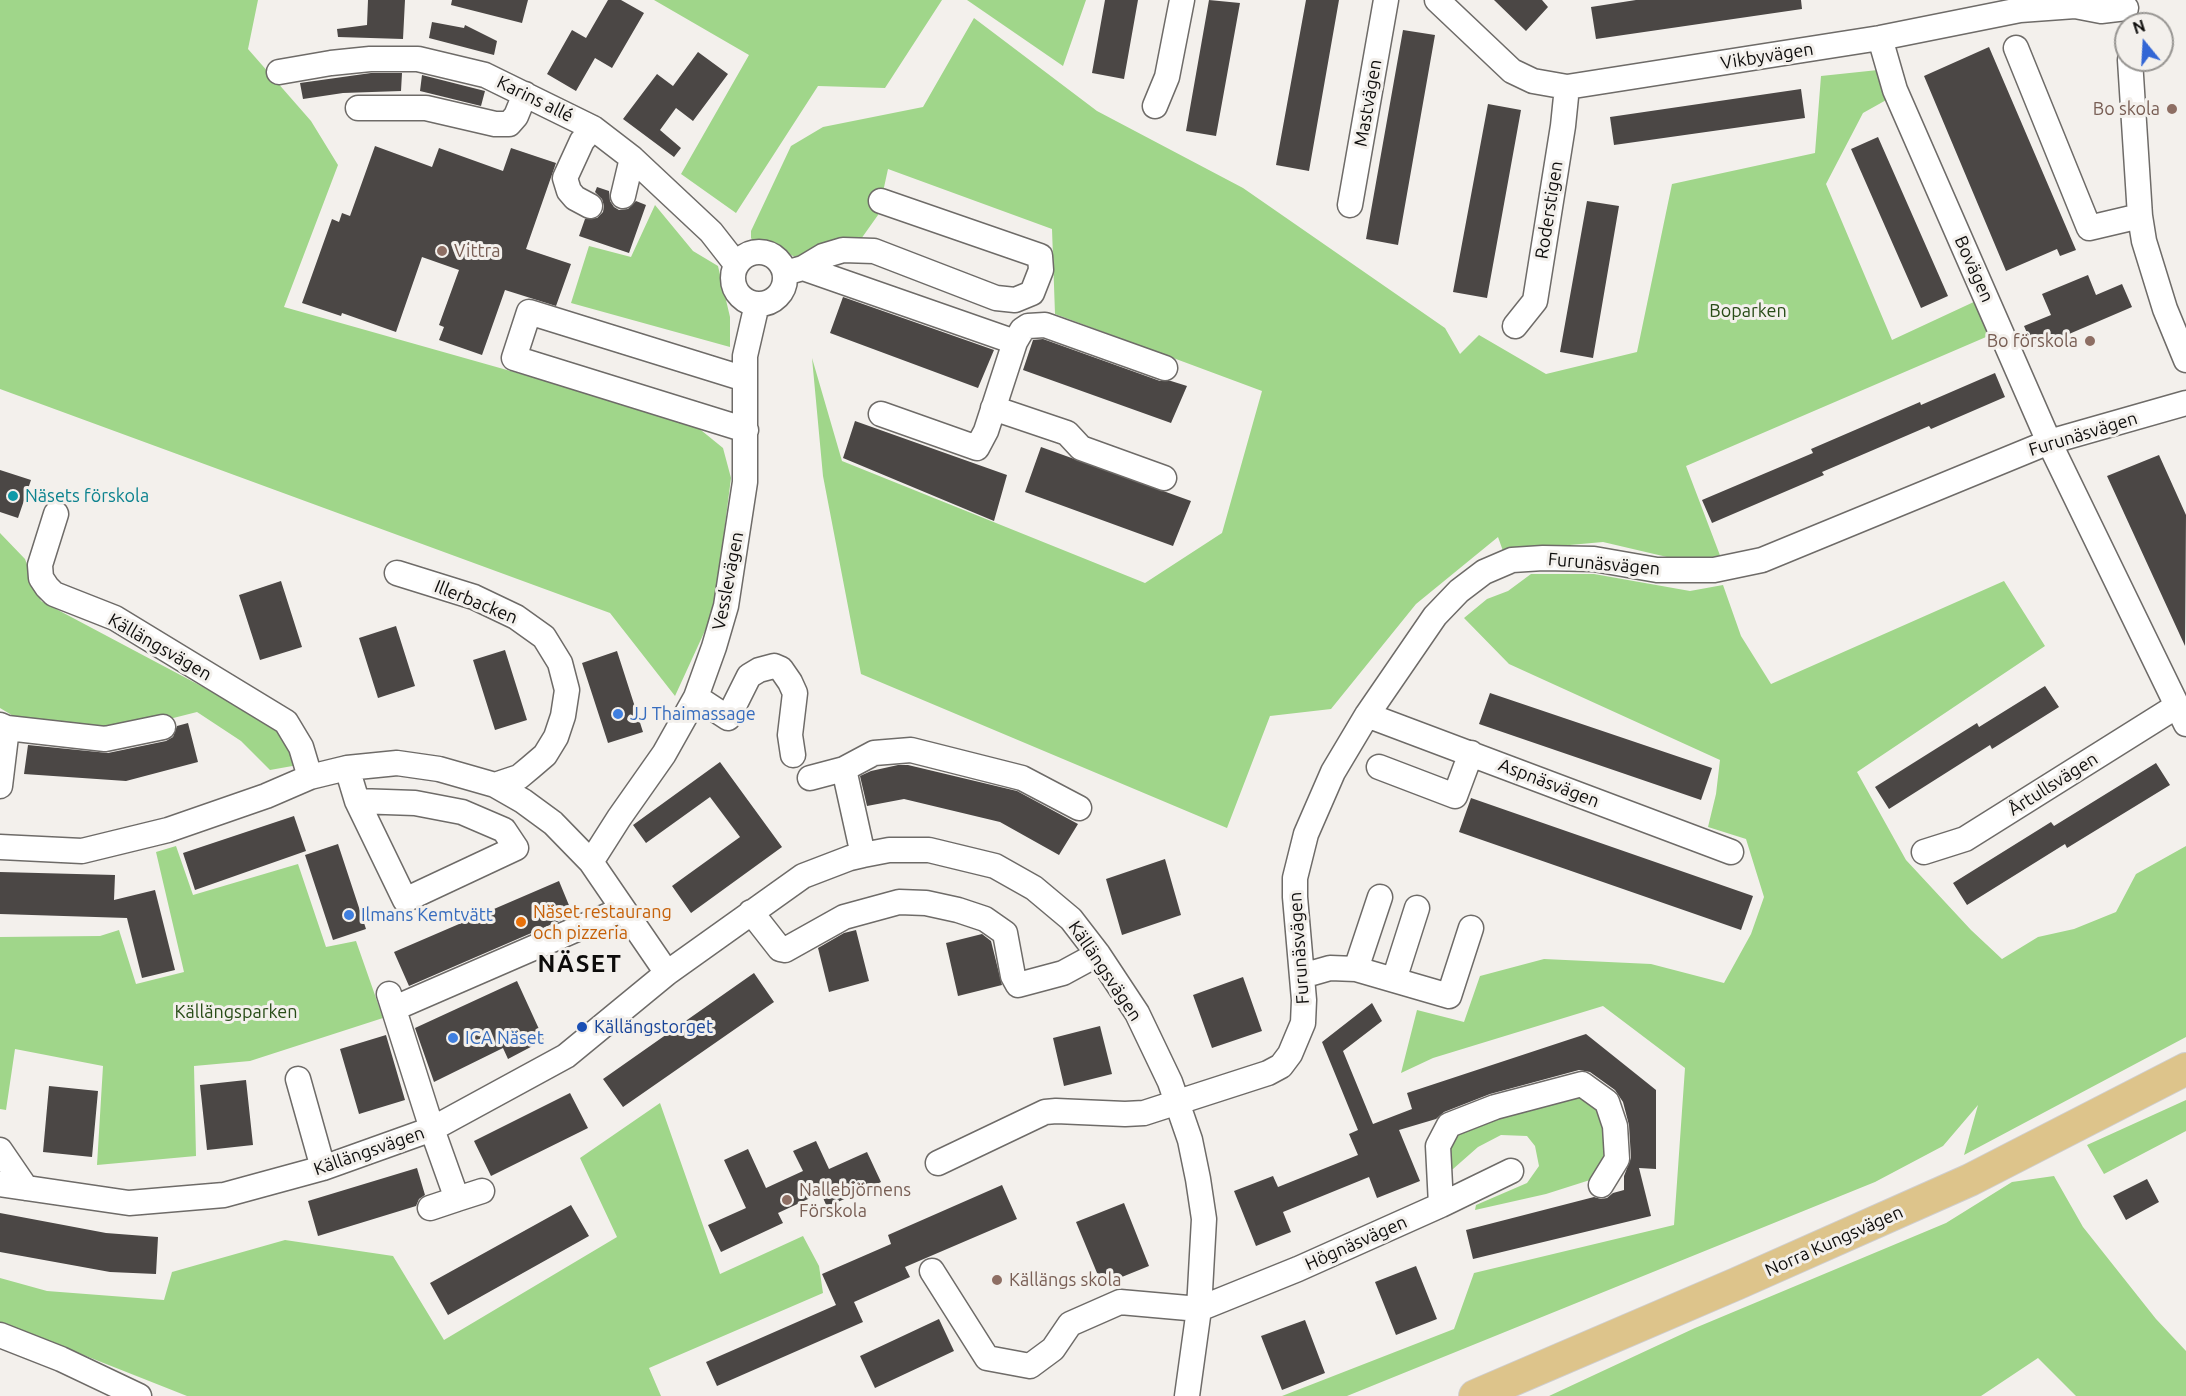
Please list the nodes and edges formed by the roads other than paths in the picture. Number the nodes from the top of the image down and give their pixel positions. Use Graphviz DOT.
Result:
graph roads {
  1 [pos="1182,0"];
  2 [pos="1386,0"];
  3 [pos="1437,0"];
  4 [pos="2019,5"];
  5 [pos="2126,10"];
  6 [pos="1880,38"];
  7 [pos="2016,48"];
  8 [pos="279,72"];
  9 [pos="2131,72"];
  10 [pos="1567,87"];
  11 [pos="525,94"];
  12 [pos="1155,106"];
  13 [pos="358,108"];
  14 [pos="592,128"];
  15 [pos="632,158"];
  16 [pos="623,196"];
  17 [pos="881,201"];
  18 [pos="1350,205"];
  19 [pos="590,206"];
  20 [pos="2140,216"];
  21 [pos="736,264"];
  22 [pos="794,270"];
  23 [pos="757,304"];
  24 [pos="1515,326"];
  25 [pos="1015,342"];
  26 [pos="2186,360"];
  27 [pos="1165,368"];
  28 [pos="745,379"];
  29 [pos="2186,403"];
  30 [pos="993,408"];
  31 [pos="882,414"];
  32 [pos="746,430"];
  33 [pos="2049,442"];
  34 [pos="1164,477"];
  35 [pos="56,514"];
  36 [pos="397,573"];
  37 [pos="696,697"];
  38 [pos="1367,715"];
  39 [pos="2181,715"];
  40 [pos="3,726"];
  41 [pos="164,727"];
  42 [pos="1471,753"];
  43 [pos="794,755"];
  44 [pos="1379,767"];
  45 [pos="347,768"];
  46 [pos="844,769"];
  47 [pos="310,777"];
  48 [pos="810,778"];
  49 [pos="495,785"];
  50 [pos="0,786"];
  51 [pos="357,801"];
  52 [pos="1079,808"];
  53 [pos="0,847"];
  54 [pos="1731,852"];
  55 [pos="1924,852"];
  56 [pos="863,855"];
  57 [pos="591,862"];
  58 [pos="1380,897"];
  59 [pos="1417,908"];
  60 [pos="624,909"];
  61 [pos="750,912"];
  62 [pos="1471,928"];
  63 [pos="1098,954"];
  64 [pos="1356,969"];
  65 [pos="667,973"];
  66 [pos="1302,976"];
  67 [pos="1394,980"];
  68 [pos="2186,1069"];
  69 [pos="298,1079"];
  70 [pos="1178,1102"];
  71 [pos="432,1129"];
  72 [pos="0,1150"];
  73 [pos="939,1163"];
  74 [pos="323,1167"];
  75 [pos="1511,1171"];
  76 [pos="0,1184"];
  77 [pos="1601,1185"];
  78 [pos="26,1188"];
  79 [pos="482,1191"];
  80 [pos="457,1199"];
  81 [pos="1441,1205"];
  82 [pos="430,1209"];
  83 [pos="932,1271"];
  84 [pos="1199,1309"];
  85 [pos="0,1335"];
  86 [pos="139,1396"];
  87 [pos="1187,1396"];
  88 [pos="1475,1396"];
  1 -- 12 [label="street"];
  2 -- 18 [label="street, Mastvägen"];
  3 -- 10 [label="street, Vikbyvägen"];
  4 -- 5 [label="street, Vikbyvägen"];
  4 -- 6 [label="street, Vikbyvägen"];
  6 -- 10 [label="street, Vikbyvägen"];
  6 -- 33 [label="street, Bovägen"];
  7 -- 20 [label="street"];
  8 -- 11 [label="street, Karins allé"];
  9 -- 20 [label="street"];
  10 -- 24 [label="street, Roderstigen"];
  11 -- 13 [label="street"];
  11 -- 14 [label="street, Karins allé"];
  14 -- 15 [label="street, Karins allé"];
  14 -- 19 [label="street"];
  15 -- 16 [label="street"];
  15 -- 21 [label="street, Karins allé"];
  17 -- 22 [label="street"];
  20 -- 26 [label="street"];
  21 -- 22 [label="street"];
  21 -- 23 [label="street"];
  22 -- 23 [label="street"];
  22 -- 25 [label="street"];
  23 -- 28 [label="street, Vesslevägen"];
  25 -- 27 [label="street"];
  25 -- 30 [label="street"];
  28 -- 32 [label="street, Vesslevägen"];
  28 -- 32 [label="street"];
  29 -- 33 [label="street, Furunäsvägen"];
  30 -- 31 [label="street"];
  30 -- 34 [label="street"];
  32 -- 37 [label="street, Vesslevägen"];
  33 -- 38 [label="street, Furunäsvägen"];
  33 -- 39 [label="street, Bovägen"];
  35 -- 47 [label="street, Källängsvägen"];
  36 -- 49 [label="street, Illerbacken"];
  37 -- 43 [label="street"];
  37 -- 57 [label="street, Vesslevägen"];
  38 -- 42 [label="street, Aspnäsvägen"];
  38 -- 66 [label="street, Furunäsvägen"];
  39 -- 55 [label="street, Årtullsvägen"];
  40 -- 41 [label="street"];
  40 -- 50 [label="street"];
  42 -- 44 [label="street"];
  42 -- 54 [label="street, Aspnäsvägen"];
  45 -- 47 [label="street"];
  45 -- 49 [label="street"];
  45 -- 51 [label="street"];
  46 -- 48 [label="street"];
  46 -- 52 [label="street"];
  46 -- 56 [label="street"];
  47 -- 53 [label="street"];
  49 -- 57 [label="street"];
  51 -- 51 [label="street"];
  56 -- 61 [label="street, Källängsvägen"];
  56 -- 63 [label="street, Källängsvägen"];
  57 -- 60 [label="street"];
  58 -- 64 [label="street"];
  59 -- 67 [label="street"];
  60 -- 65 [label="street"];
  60 -- 71 [label="street"];
  61 -- 63 [label="street"];
  61 -- 65 [label="street, Källängsvägen"];
  62 -- 67 [label="street"];
  63 -- 70 [label="street, Källängsvägen"];
  64 -- 66 [label="street"];
  64 -- 67 [label="street"];
  65 -- 71 [label="street, Källängsvägen"];
  66 -- 70 [label="street, Furunäsvägen"];
  68 -- 88 [label="main road, Norra Kungsvägen"];
  69 -- 74 [label="street"];
  70 -- 73 [label="street, Furunäsvägen"];
  70 -- 84 [label="street, Källängsvägen"];
  71 -- 74 [label="street, Källängsvägen"];
  71 -- 80 [label="street"];
  72 -- 78 [label="street"];
  74 -- 78 [label="street, Källängsvägen"];
  75 -- 81 [label="street, Högnäsvägen"];
  76 -- 78 [label="street, Källängsvägen"];
  77 -- 81 [label="street"];
  79 -- 80 [label="street"];
  80 -- 82 [label="street"];
  81 -- 84 [label="street, Högnäsvägen"];
  83 -- 84 [label="street"];
  84 -- 87 [label="street, Källängsvägen"];
  85 -- 86 [label="street"];
}
